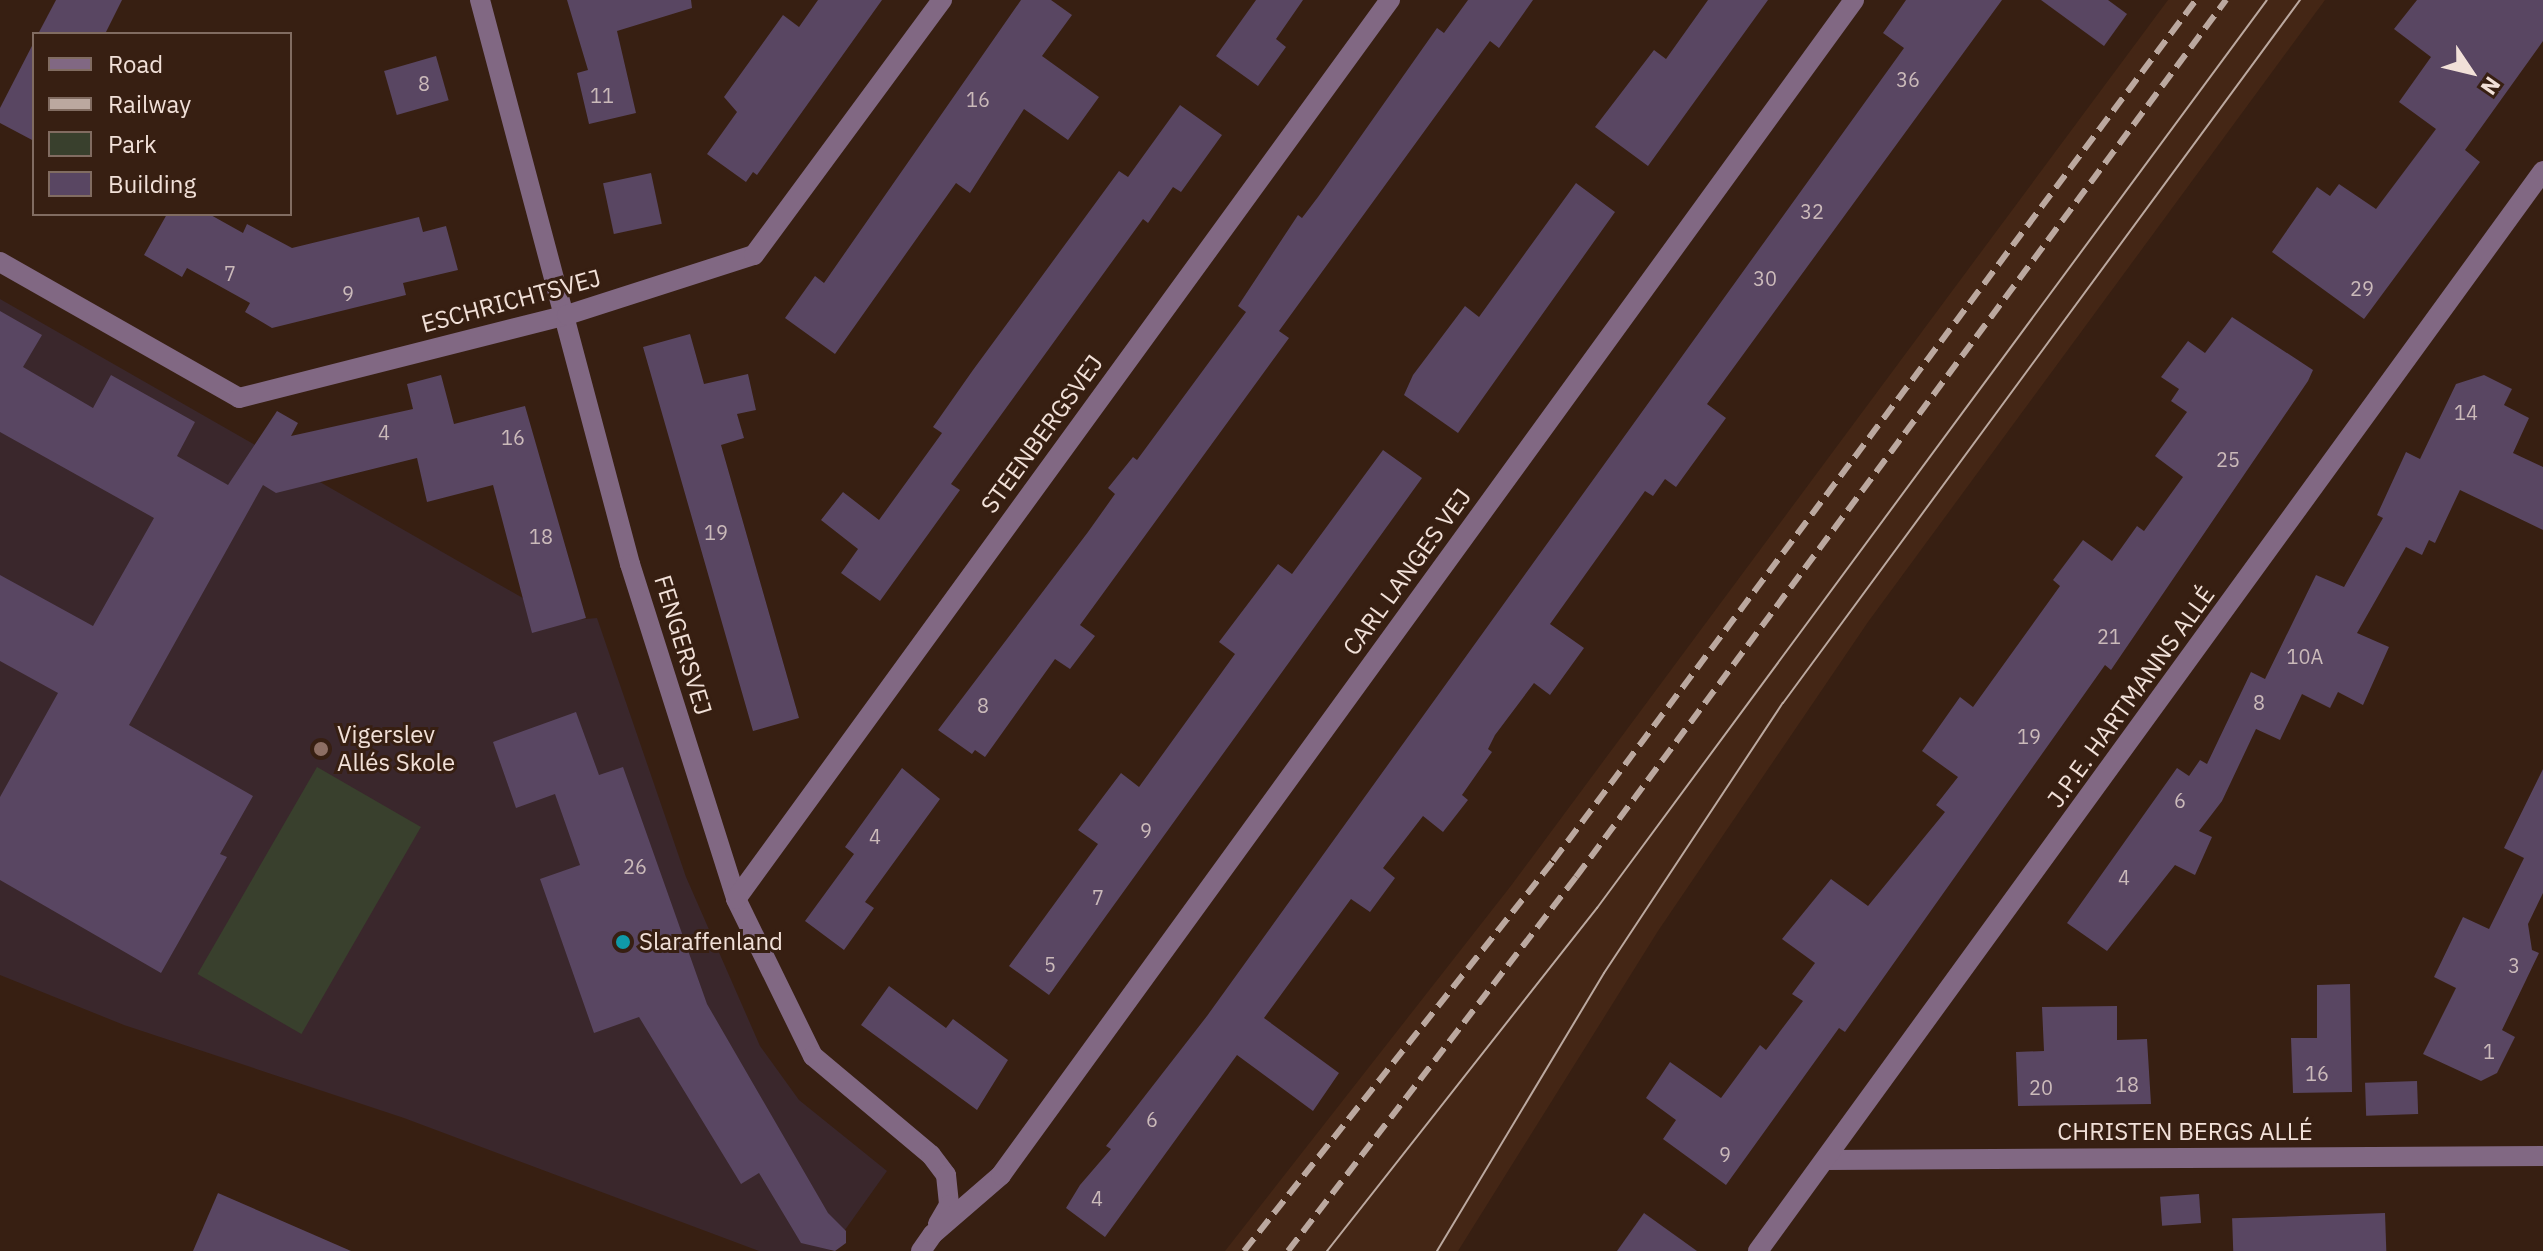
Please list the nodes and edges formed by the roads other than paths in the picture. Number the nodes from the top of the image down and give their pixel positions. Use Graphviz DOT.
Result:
graph roads {
  1 [pos="480,0"];
  2 [pos="942,0"];
  3 [pos="1390,0"];
  4 [pos="1854,0"];
  5 [pos="2543,171"];
  6 [pos="0,262"];
  7 [pos="567,315"];
  8 [pos="736,899"];
  9 [pos="2543,1156"];
  10 [pos="1828,1160"];
  11 [pos="927,1242"];
  12 [pos="1758,1251"];
  1 -- 7 [label="street, FENGERSVEJ"];
  2 -- 7 [label="street, ESCHRICHTSVEJ"];
  3 -- 8 [label="street, STEENBERGSVEJ"];
  4 -- 11 [label="street, CARL LANGES VEJ"];
  5 -- 10 [label="street, J.P.E. HARTMANNS ALLÉ"];
  6 -- 7 [label="street, ESCHRICHTSVEJ"];
  7 -- 8 [label="street, FENGERSVEJ"];
  8 -- 11 [label="street, FENGERSVEJ"];
  9 -- 10 [label="street, CHRISTEN BERGS ALLÉ"];
  10 -- 12 [label="street, J.P.E. HARTMANNS ALLÉ"];
}
